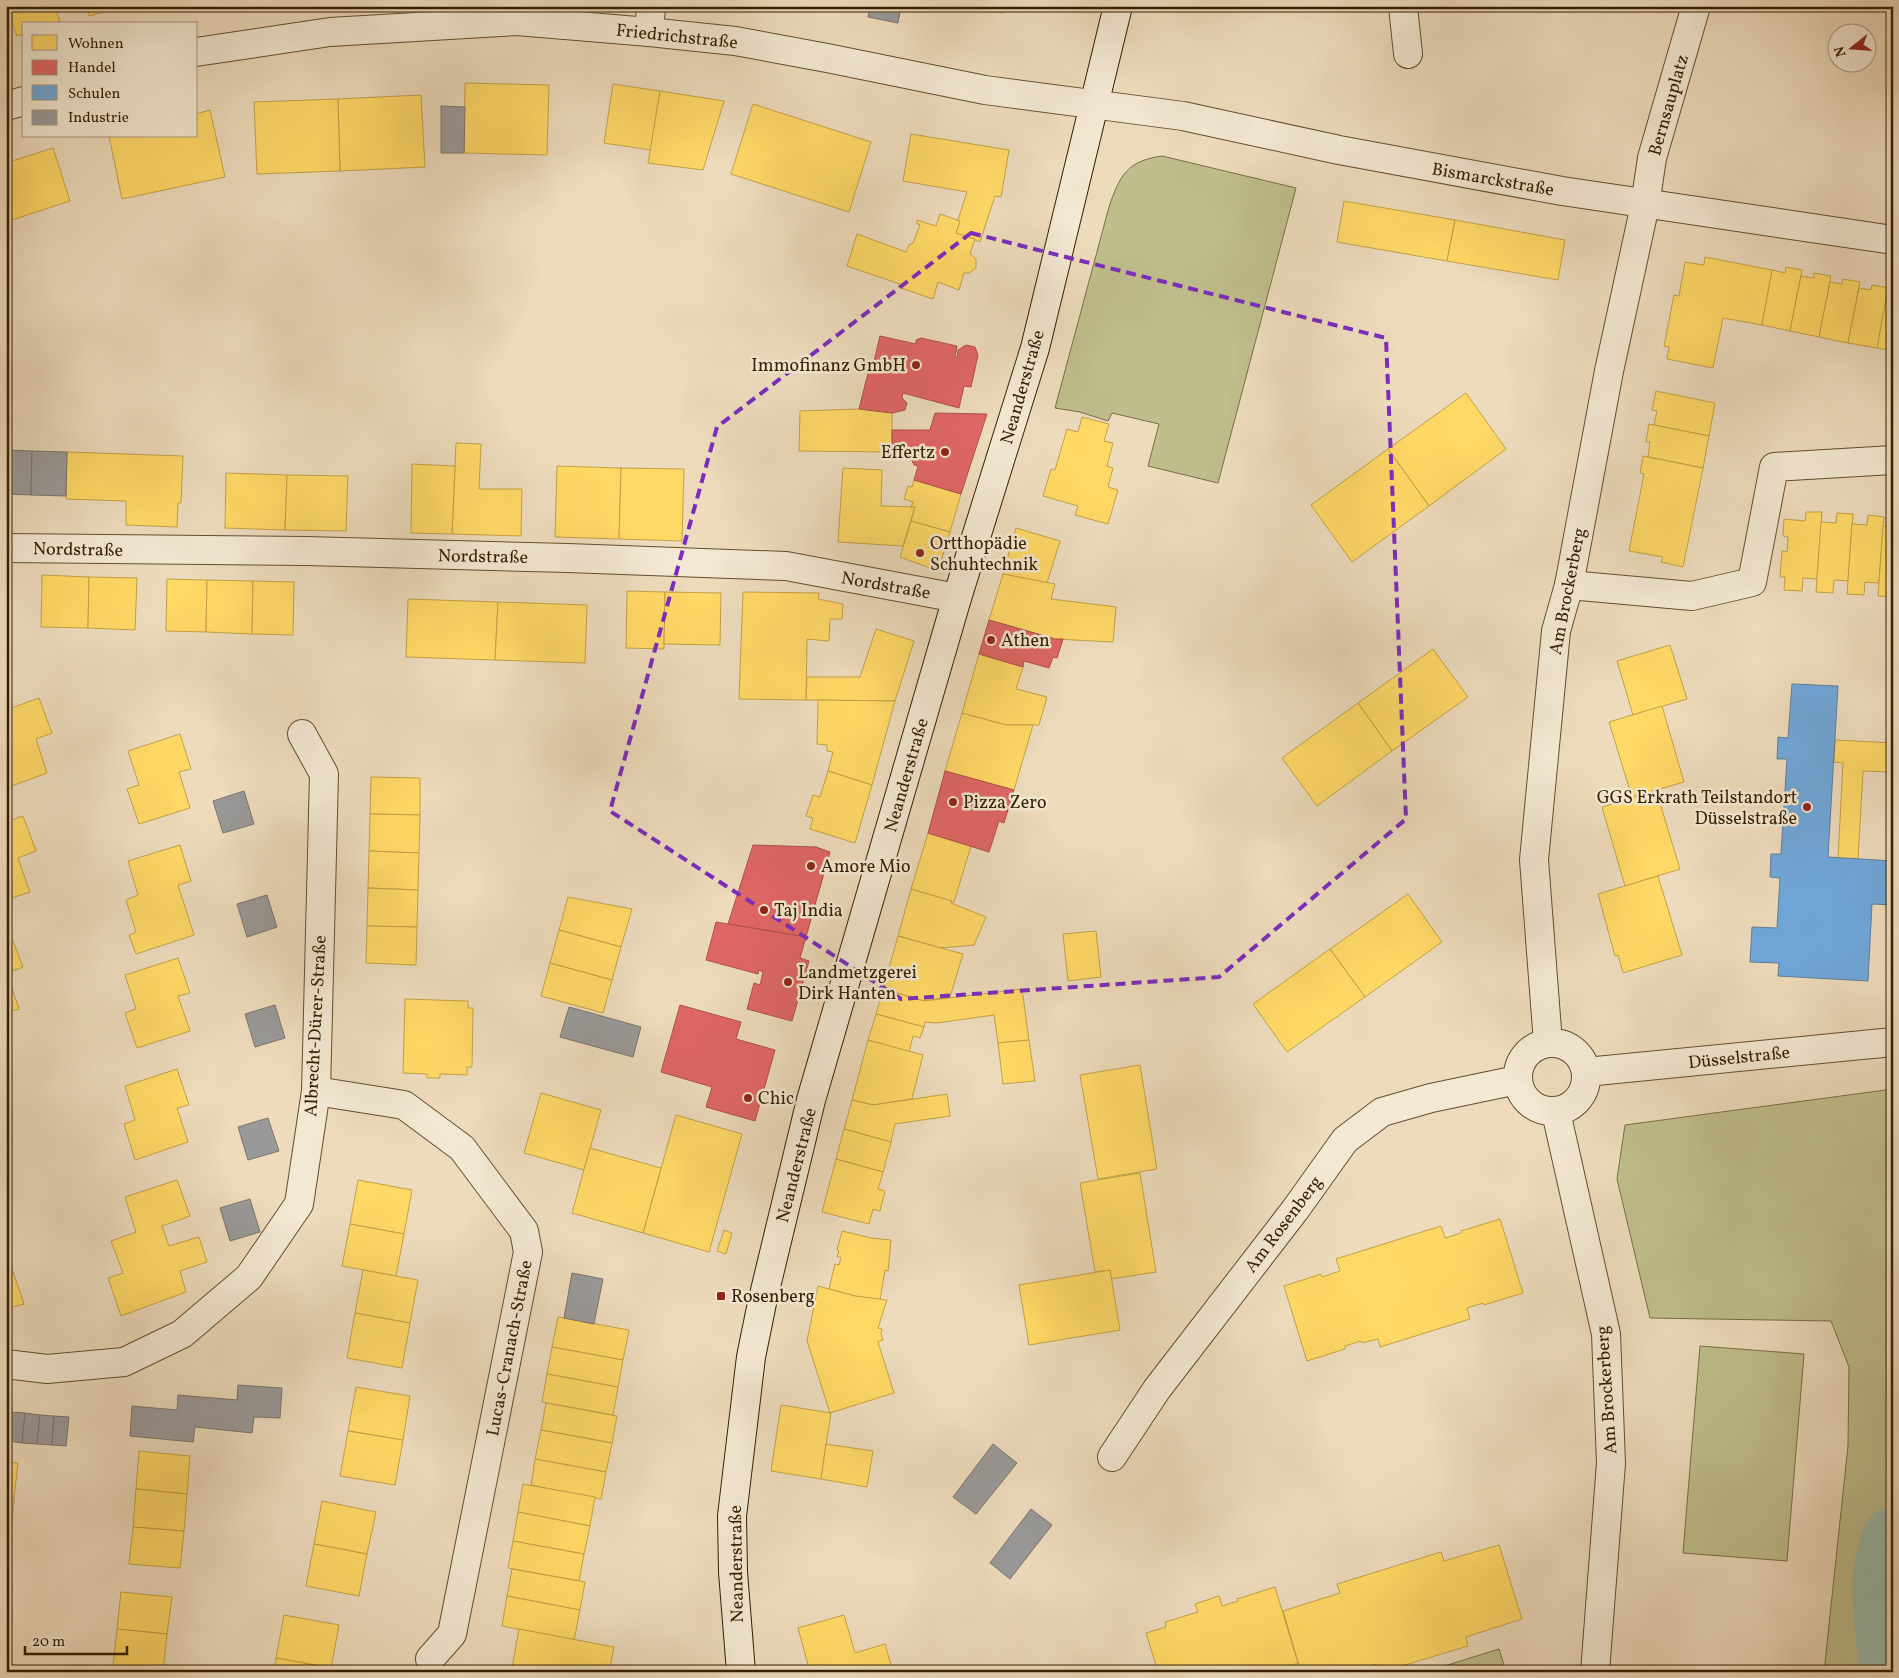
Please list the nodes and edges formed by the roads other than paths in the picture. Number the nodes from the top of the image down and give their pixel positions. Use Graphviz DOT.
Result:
graph roads {
  1 [pos="1118,6"];
  2 [pos="1402,6"];
  3 [pos="1696,6"];
  4 [pos="650,19"];
  5 [pos="198,52"];
  6 [pos="1408,54"];
  7 [pos="22,102"];
  8 [pos="1095,105"];
  9 [pos="6,106"];
  10 [pos="1645,205"];
  11 [pos="1893,240"];
  12 [pos="1893,460"];
  13 [pos="6,548"];
  14 [pos="1570,585"];
  15 [pos="957,598"];
  16 [pos="302,734"];
  17 [pos="1893,1042"];
  18 [pos="1548,1043"];
  19 [pos="1586,1072"];
  20 [pos="1517,1080"];
  21 [pos="316,1091"];
  22 [pos="1556,1112"];
  23 [pos="6,1364"];
  24 [pos="1112,1457"];
  25 [pos="430,1659"];
  26 [pos="741,1672"];
  27 [pos="1595,1672"];
  1 -- 8 [label="street, Neanderstraße"];
  2 -- 6 [label="street"];
  3 -- 10 [label="street, Bernsauplatz"];
  4 -- 5 [label="street, Friedrichstraße"];
  4 -- 8 [label="street, Friedrichstraße"];
  7 -- 9 [label="street"];
  8 -- 10 [label="street, Bismarckstraße"];
  8 -- 15 [label="street, Neanderstraße"];
  10 -- 11 [label="street, Bismarckstraße"];
  10 -- 14 [label="street, Am Brockerberg"];
  12 -- 14 [label="street"];
  13 -- 15 [label="street, Nordstraße"];
  14 -- 18 [label="street, Am Brockerberg"];
  15 -- 26 [label="street, Neanderstraße"];
  16 -- 21 [label="street, Albrecht-Dürer-Straße"];
  17 -- 19 [label="street, Düsselstraße"];
  18 -- 19 [label="street"];
  18 -- 20 [label="street"];
  19 -- 22 [label="street"];
  20 -- 22 [label="street"];
  20 -- 24 [label="street, Am Rosenberg"];
  21 -- 23 [label="street, Albrecht-Dürer-Straße"];
  21 -- 25 [label="street, Lucas-Cranach-Straße"];
  22 -- 27 [label="street, Am Brockerberg"];
}
